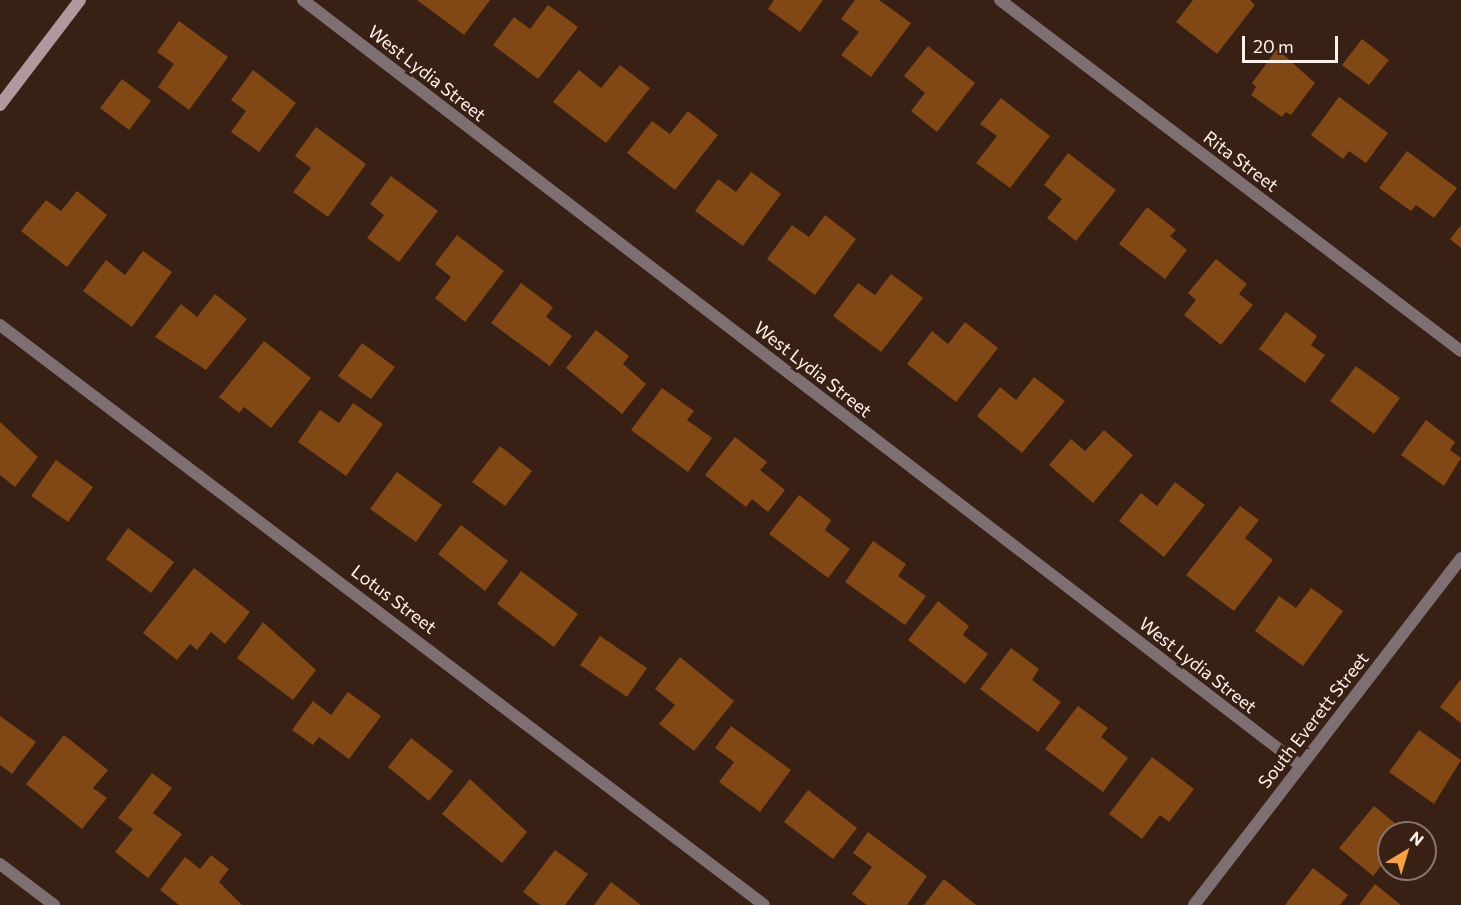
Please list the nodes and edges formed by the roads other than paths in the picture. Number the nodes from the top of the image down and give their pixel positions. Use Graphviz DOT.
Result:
graph roads {
  1 [pos="80,0"];
  2 [pos="303,0"];
  3 [pos="1000,0"];
  4 [pos="0,105"];
  5 [pos="0,325"];
  6 [pos="1461,351"];
  7 [pos="1461,558"];
  8 [pos="1301,766"];
  9 [pos="0,864"];
  10 [pos="54,905"];
  11 [pos="764,905"];
  12 [pos="1194,905"];
  1 -- 4 [label="main road"];
  2 -- 8 [label="street, West Lydia Street"];
  3 -- 6 [label="street, Rita Street"];
  5 -- 11 [label="street, Lotus Street"];
  7 -- 8 [label="street, South Everett Street"];
  8 -- 12 [label="street, South Everett Street"];
  9 -- 10 [label="street"];
}
